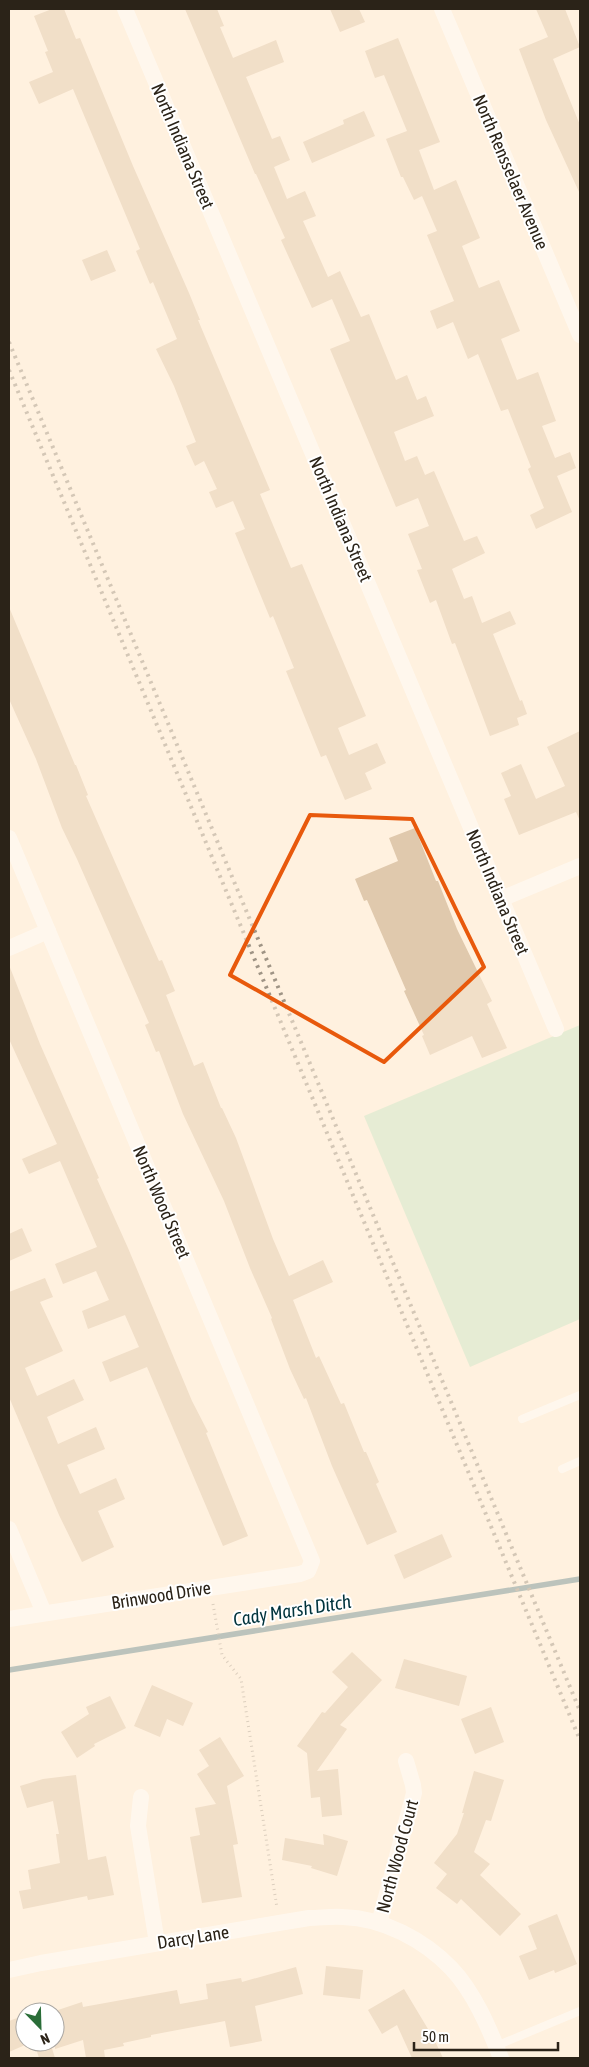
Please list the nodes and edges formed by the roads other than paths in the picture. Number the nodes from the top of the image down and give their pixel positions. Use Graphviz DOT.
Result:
graph roads {
  1 [pos="125,9"];
  2 [pos="442,9"];
  3 [pos="580,334"];
  4 [pos="9,838"];
  5 [pos="580,866"];
  6 [pos="501,899"];
  7 [pos="48,931"];
  8 [pos="9,948"];
  9 [pos="556,1029"];
  10 [pos="580,1395"];
  11 [pos="522,1419"];
  12 [pos="580,1461"];
  13 [pos="562,1469"];
  14 [pos="9,1529"];
  15 [pos="311,1567"];
  16 [pos="44,1613"];
  17 [pos="9,1619"];
  18 [pos="406,1761"];
  19 [pos="141,1797"];
  20 [pos="379,1923"];
  21 [pos="156,1943"];
  22 [pos="9,1970"];
  23 [pos="580,2011"];
  24 [pos="499,2052"];
  1 -- 6 [label="street, North Indiana Street"];
  2 -- 3 [label="street, North Rensselaer Avenue"];
  4 -- 7 [label="street, North Wood Street"];
  5 -- 6 [label="street"];
  6 -- 9 [label="street, North Indiana Street"];
  7 -- 8 [label="street"];
  7 -- 15 [label="street, North Wood Street"];
  10 -- 11 [label="lane"];
  12 -- 13 [label="lane"];
  14 -- 16 [label="street"];
  15 -- 16 [label="street, Brinwood Drive"];
  16 -- 17 [label="street, Brinwood Drive"];
  18 -- 20 [label="street, North Wood Court"];
  19 -- 21 [label="street"];
  20 -- 21 [label="street, Darcy Lane"];
  20 -- 24 [label="street"];
  21 -- 22 [label="street, Darcy Lane"];
  23 -- 24 [label="lane"];
}
